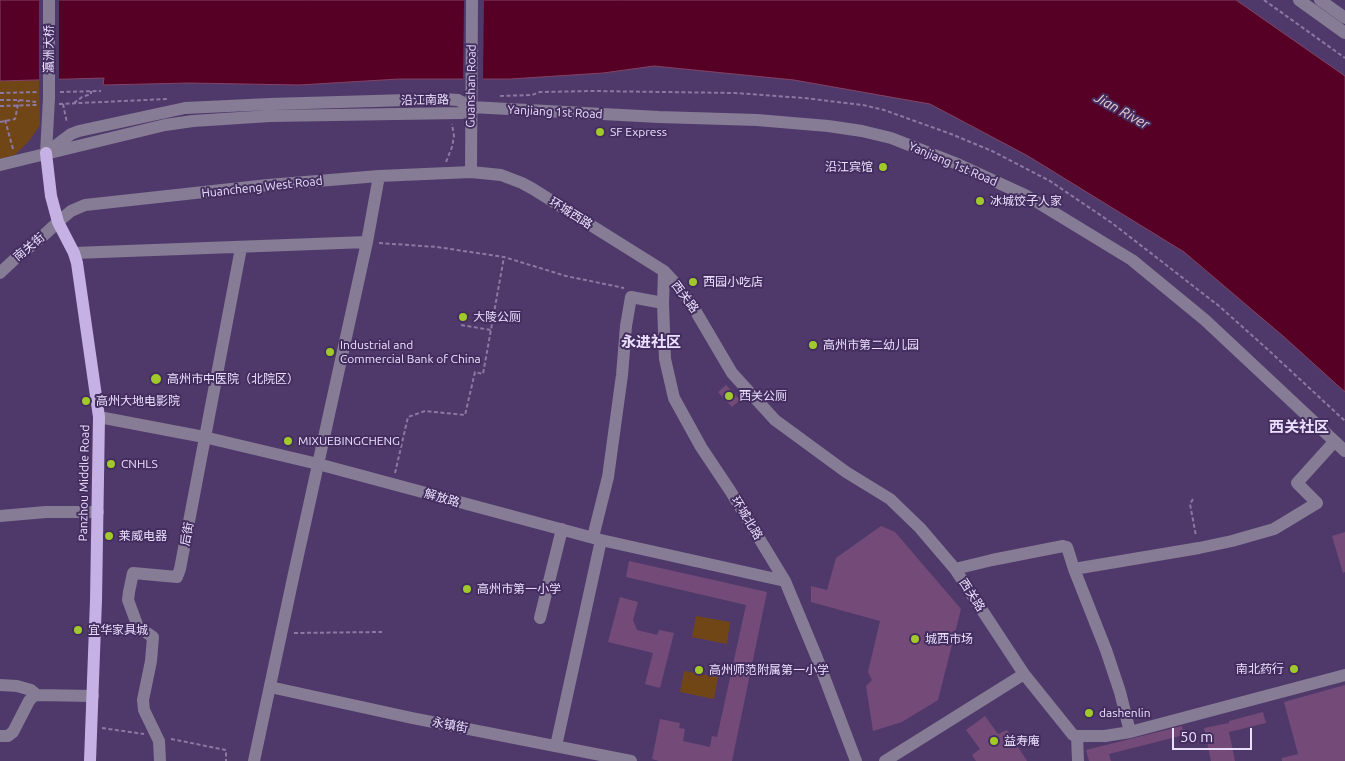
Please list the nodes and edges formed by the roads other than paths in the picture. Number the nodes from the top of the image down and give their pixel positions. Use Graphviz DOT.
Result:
graph roads {
  1 [pos="49,0"];
  2 [pos="472,0"];
  3 [pos="1299,0"];
  4 [pos="1320,0"];
  5 [pos="1345,18"];
  6 [pos="1345,33"];
  7 [pos="471,107"];
  8 [pos="46,153"];
  9 [pos="0,165"];
  10 [pos="471,172"];
  11 [pos="379,176"];
  12 [pos="58,222"];
  13 [pos="367,242"];
  14 [pos="241,248"];
  15 [pos="74,253"];
  16 [pos="664,271"];
  17 [pos="0,273"];
  18 [pos="663,304"];
  19 [pos="99,418"];
  20 [pos="204,437"];
  21 [pos="1334,442"];
  22 [pos="1345,451"];
  23 [pos="318,464"];
  24 [pos="98,512"];
  25 [pos="0,516"];
  26 [pos="562,529"];
  27 [pos="597,539"];
  28 [pos="955,569"];
  29 [pos="1074,569"];
  30 [pos="785,581"];
  31 [pos="540,618"];
  32 [pos="1024,674"];
  33 [pos="1345,675"];
  34 [pos="0,685"];
  35 [pos="270,687"];
  36 [pos="35,694"];
  37 [pos="93,696"];
  38 [pos="1130,732"];
  39 [pos="0,736"];
  40 [pos="1077,736"];
  41 [pos="556,746"];
  42 [pos="90,761"];
  43 [pos="160,761"];
  44 [pos="254,761"];
  45 [pos="631,761"];
  46 [pos="856,761"];
  47 [pos="885,761"];
  48 [pos="1078,761"];
  1 -- 8 [label="street, 瀛洲大桥, bridge"];
  2 -- 7 [label="street, Guanshan Road"];
  3 -- 6 [label="street"];
  4 -- 5 [label="street"];
  7 -- 8 [label="street, 沿江南路"];
  7 -- 10 [label="street, Guanshan Road"];
  7 -- 21 [label="street, Yanjiang 1st Road"];
  8 -- 9 [label="street, 沿江南路"];
  8 -- 12 [label="main road, Panzhou Middle Road"];
  10 -- 11 [label="street, Huancheng West Road"];
  10 -- 16 [label="street, 环城西路"];
  11 -- 12 [label="street, Huancheng West Road"];
  11 -- 13 [label="street"];
  12 -- 15 [label="main road, Panzhou Middle Road"];
  12 -- 17 [label="street, 南关街"];
  13 -- 14 [label="street"];
  13 -- 23 [label="street"];
  14 -- 15 [label="street"];
  14 -- 20 [label="street, 后街"];
  15 -- 19 [label="main road, Panzhou Middle Road"];
  16 -- 18 [label="street, 环城北路"];
  16 -- 28 [label="street, 西关路"];
  18 -- 27 [label="street"];
  18 -- 30 [label="street, 环城北路"];
  19 -- 20 [label="street, 解放路"];
  19 -- 24 [label="main road, Panzhou Middle Road"];
  20 -- 23 [label="street, 解放路"];
  20 -- 43 [label="street, 后街"];
  21 -- 22 [label="street, Yanjiang 1st Road"];
  21 -- 29 [label="street"];
  23 -- 26 [label="street, 解放路"];
  23 -- 35 [label="street"];
  24 -- 25 [label="street"];
  24 -- 37 [label="main road, Panzhou Middle Road"];
  26 -- 27 [label="street, 解放路"];
  26 -- 31 [label="street"];
  27 -- 30 [label="street, 解放路"];
  27 -- 41 [label="street"];
  28 -- 29 [label="street"];
  28 -- 32 [label="street, 西关路"];
  29 -- 38 [label="street"];
  30 -- 46 [label="street, 环城北路"];
  32 -- 40 [label="street, 西关路"];
  32 -- 47 [label="street"];
  33 -- 38 [label="street"];
  34 -- 36 [label="street"];
  35 -- 41 [label="street, 永镇街"];
  35 -- 44 [label="street"];
  36 -- 37 [label="street"];
  36 -- 39 [label="street"];
  37 -- 42 [label="main road, Panzhou Middle Road"];
  38 -- 40 [label="street"];
  40 -- 48 [label="street"];
  41 -- 45 [label="street, 永镇街"];
}
